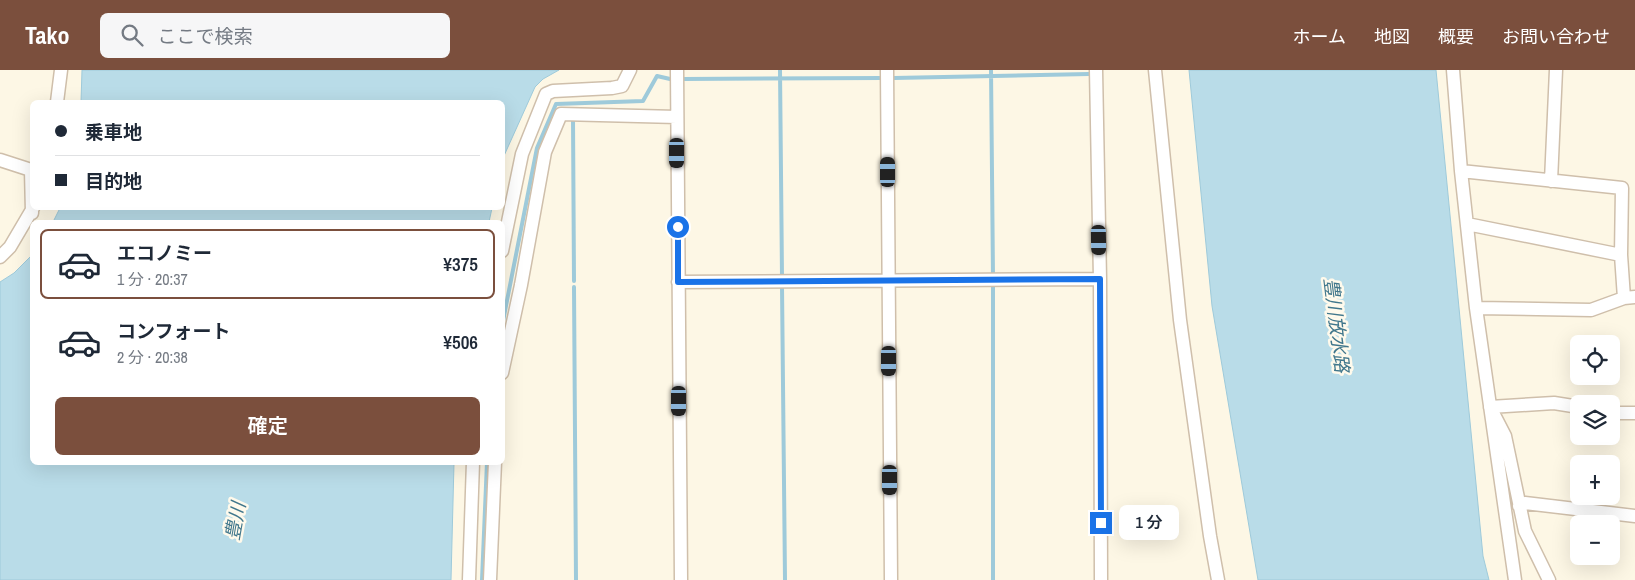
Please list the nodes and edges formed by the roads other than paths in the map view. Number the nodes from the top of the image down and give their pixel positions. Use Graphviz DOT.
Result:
graph roads {
  1 [pos="61,70"];
  2 [pos="630,70"];
  3 [pos="677,70"];
  4 [pos="887,70"];
  5 [pos="1096,70"];
  6 [pos="1155,70"];
  7 [pos="1453,70"];
  8 [pos="1556,70"];
  9 [pos="57,100"];
  10 [pos="677,117"];
  11 [pos="0,160"];
  12 [pos="30,170"];
  13 [pos="1461,171"];
  14 [pos="1550,181"];
  15 [pos="33,210"];
  16 [pos="1467,224"];
  17 [pos="505,236"];
  18 [pos="1621,255"];
  19 [pos="0,257"];
  20 [pos="1100,279"];
  21 [pos="678,282"];
  22 [pos="889,282"];
  23 [pos="1629,298"];
  24 [pos="1476,308"];
  25 [pos="505,359"];
  26 [pos="1570,406"];
  27 [pos="1490,407"];
  28 [pos="1620,413"];
  29 [pos="1635,413"];
  30 [pos="472,465"];
  31 [pos="495,465"];
  32 [pos="1519,506"];
  33 [pos="1635,516"];
  34 [pos="469,580"];
  35 [pos="490,580"];
  36 [pos="681,580"];
  37 [pos="891,580"];
  38 [pos="1101,580"];
  39 [pos="1218,580"];
  40 [pos="1515,580"];
  41 [pos="1549,580"];
  1 -- 9 [label="street"];
  2 -- 17 [label="street"];
  3 -- 10 [label="street"];
  4 -- 22 [label="street"];
  5 -- 20 [label="street"];
  6 -- 39 [label="street"];
  7 -- 13 [label="street"];
  8 -- 14 [label="street"];
  10 -- 21 [label="street"];
  10 -- 25 [label="street"];
  11 -- 12 [label="street"];
  13 -- 14 [label="street"];
  13 -- 16 [label="street"];
  14 -- 18 [label="street"];
  15 -- 19 [label="street"];
  16 -- 18 [label="street"];
  16 -- 24 [label="street"];
  18 -- 23 [label="street"];
  20 -- 22 [label="street"];
  20 -- 38 [label="street"];
  21 -- 22 [label="street"];
  21 -- 36 [label="street"];
  22 -- 37 [label="street"];
  23 -- 24 [label="street"];
  24 -- 27 [label="street"];
  26 -- 27 [label="street"];
  27 -- 32 [label="street"];
  27 -- 40 [label="street"];
  28 -- 29 [label="street"];
  30 -- 34 [label="street"];
  31 -- 35 [label="street"];
  32 -- 33 [label="street"];
  32 -- 41 [label="street"];
}
